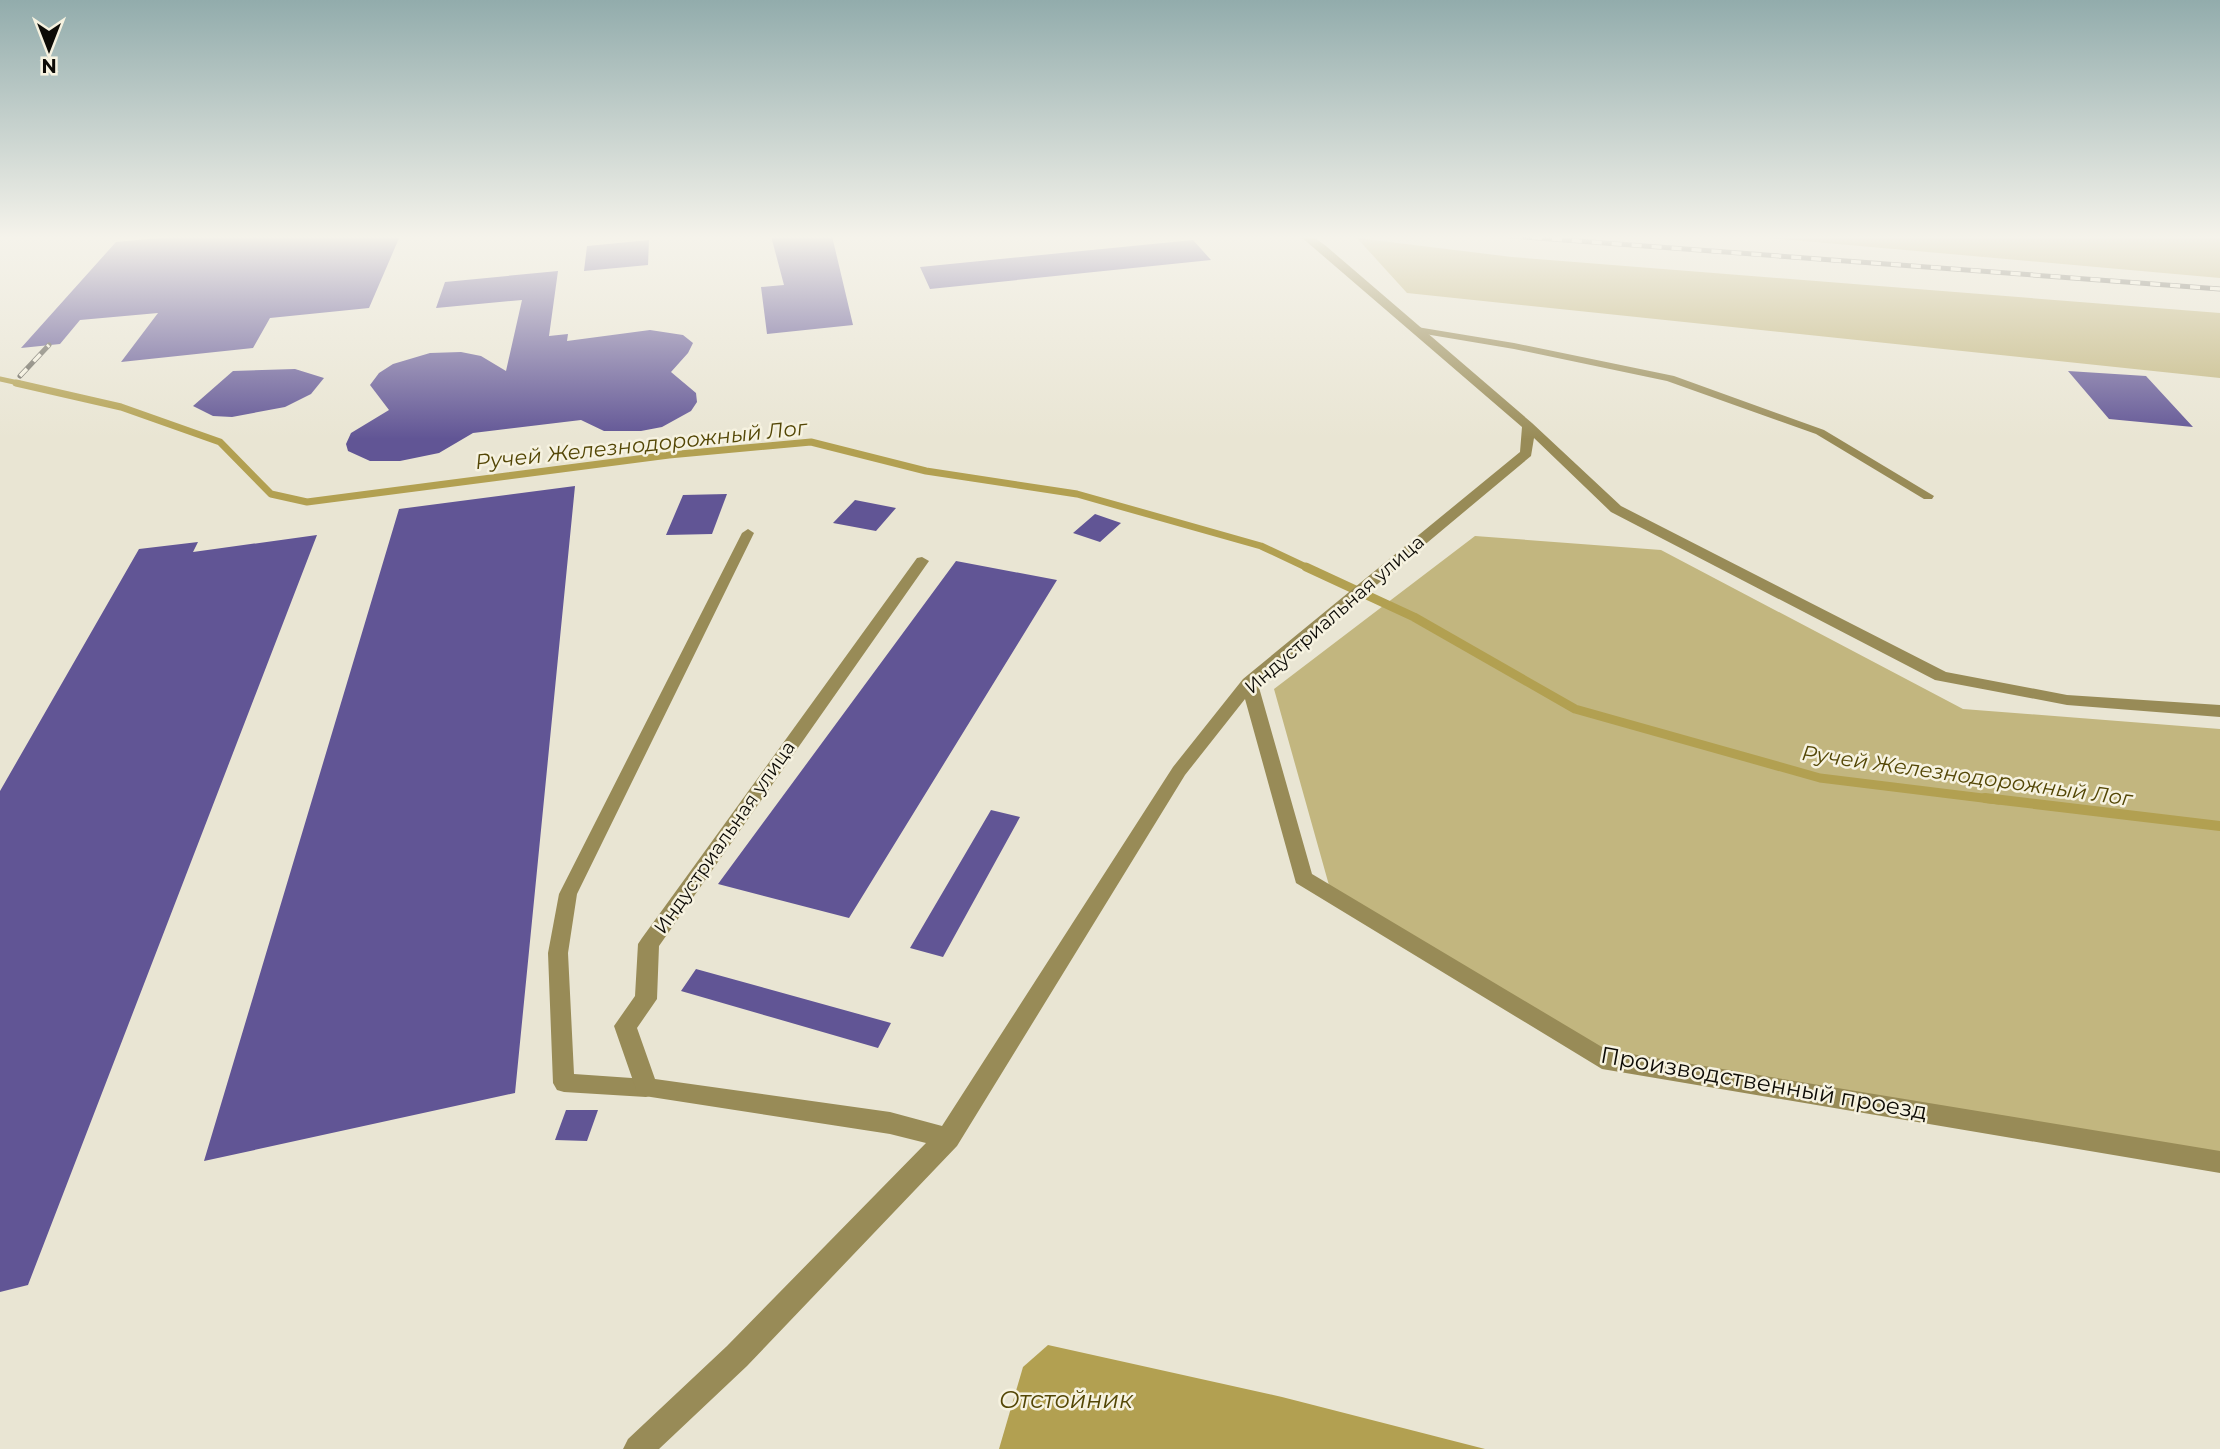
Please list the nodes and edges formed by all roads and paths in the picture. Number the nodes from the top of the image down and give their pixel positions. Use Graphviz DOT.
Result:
graph roads {
  1 [pos="1386,304"];
  2 [pos="1417,330"];
  3 [pos="1528,426"];
  4 [pos="1928,496"];
  5 [pos="748,533"];
  6 [pos="922,561"];
  7 [pos="1249,683"];
  8 [pos="2220,711"];
  9 [pos="646,1087"];
  10 [pos="948,1138"];
  11 [pos="2220,1163"];
  12 [pos="638,1449"];
  1 -- 2 [label="street"];
  2 -- 3 [label="street"];
  2 -- 4 [label="lane"];
  3 -- 7 [label="street, Индустриальная улица"];
  3 -- 8 [label="street"];
  5 -- 9 [label="lane"];
  6 -- 9 [label="street, Индустриальная улица"];
  7 -- 10 [label="street, Индустриальная улица"];
  7 -- 11 [label="street, Производственный проезд"];
  9 -- 10 [label="street"];
  10 -- 12 [label="street, Индустриальная улица"];
}
